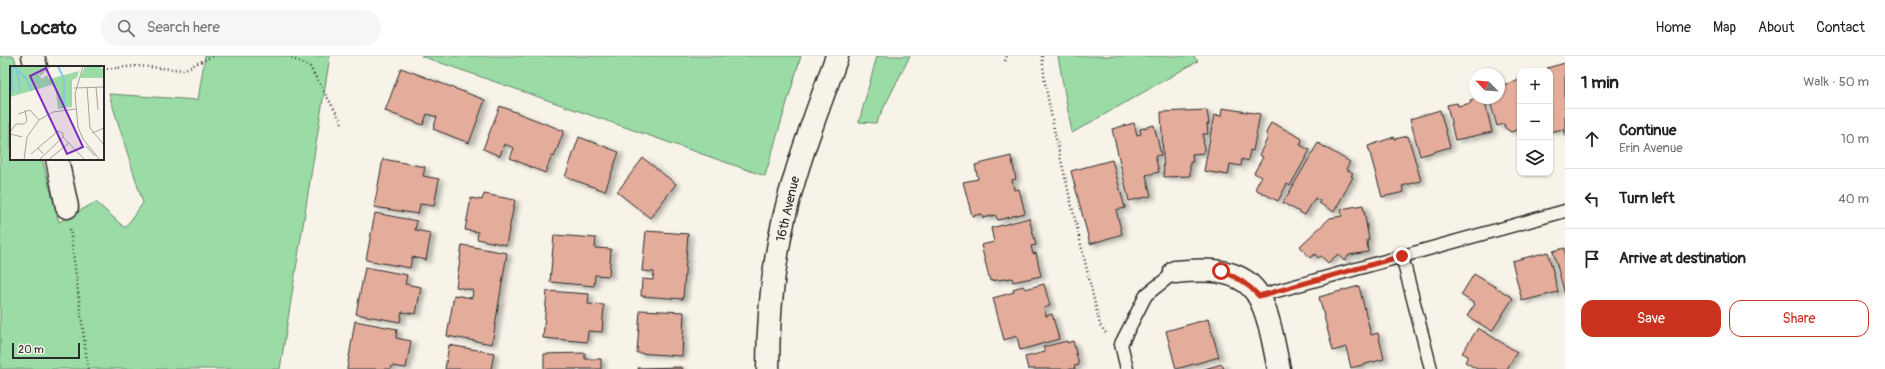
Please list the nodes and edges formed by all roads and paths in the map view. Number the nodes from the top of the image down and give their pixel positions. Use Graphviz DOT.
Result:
graph roads {
  1 [pos="33,56"];
  2 [pos="212,56"];
  3 [pos="288,56"];
  4 [pos="837,56"];
  5 [pos="1007,56"];
  6 [pos="1042,56"];
  7 [pos="1005,61"];
  8 [pos="36,66"];
  9 [pos="104,69"];
  10 [pos="342,123"];
  11 [pos="56,160"];
  12 [pos="67,207"];
  13 [pos="1565,211"];
  14 [pos="1402,256"];
  15 [pos="1175,272"];
  16 [pos="1259,296"];
  17 [pos="1121,344"];
  18 [pos="88,369"];
  19 [pos="768,369"];
  20 [pos="1128,369"];
  21 [pos="1279,369"];
  22 [pos="1431,369"];
  1 -- 8 [label="street"];
  2 -- 9 [label="path"];
  3 -- 10 [label="path"];
  4 -- 19 [label="street, 16th Avenue"];
  5 -- 7 [label="path"];
  6 -- 17 [label="path"];
  11 -- 12 [label="street"];
  12 -- 18 [label="path"];
  13 -- 14 [label="lane"];
  14 -- 16 [label="lane"];
  14 -- 22 [label="lane"];
  15 -- 16 [label="street"];
  15 -- 17 [label="lane"];
  16 -- 21 [label="street"];
  17 -- 20 [label="lane"];
}
